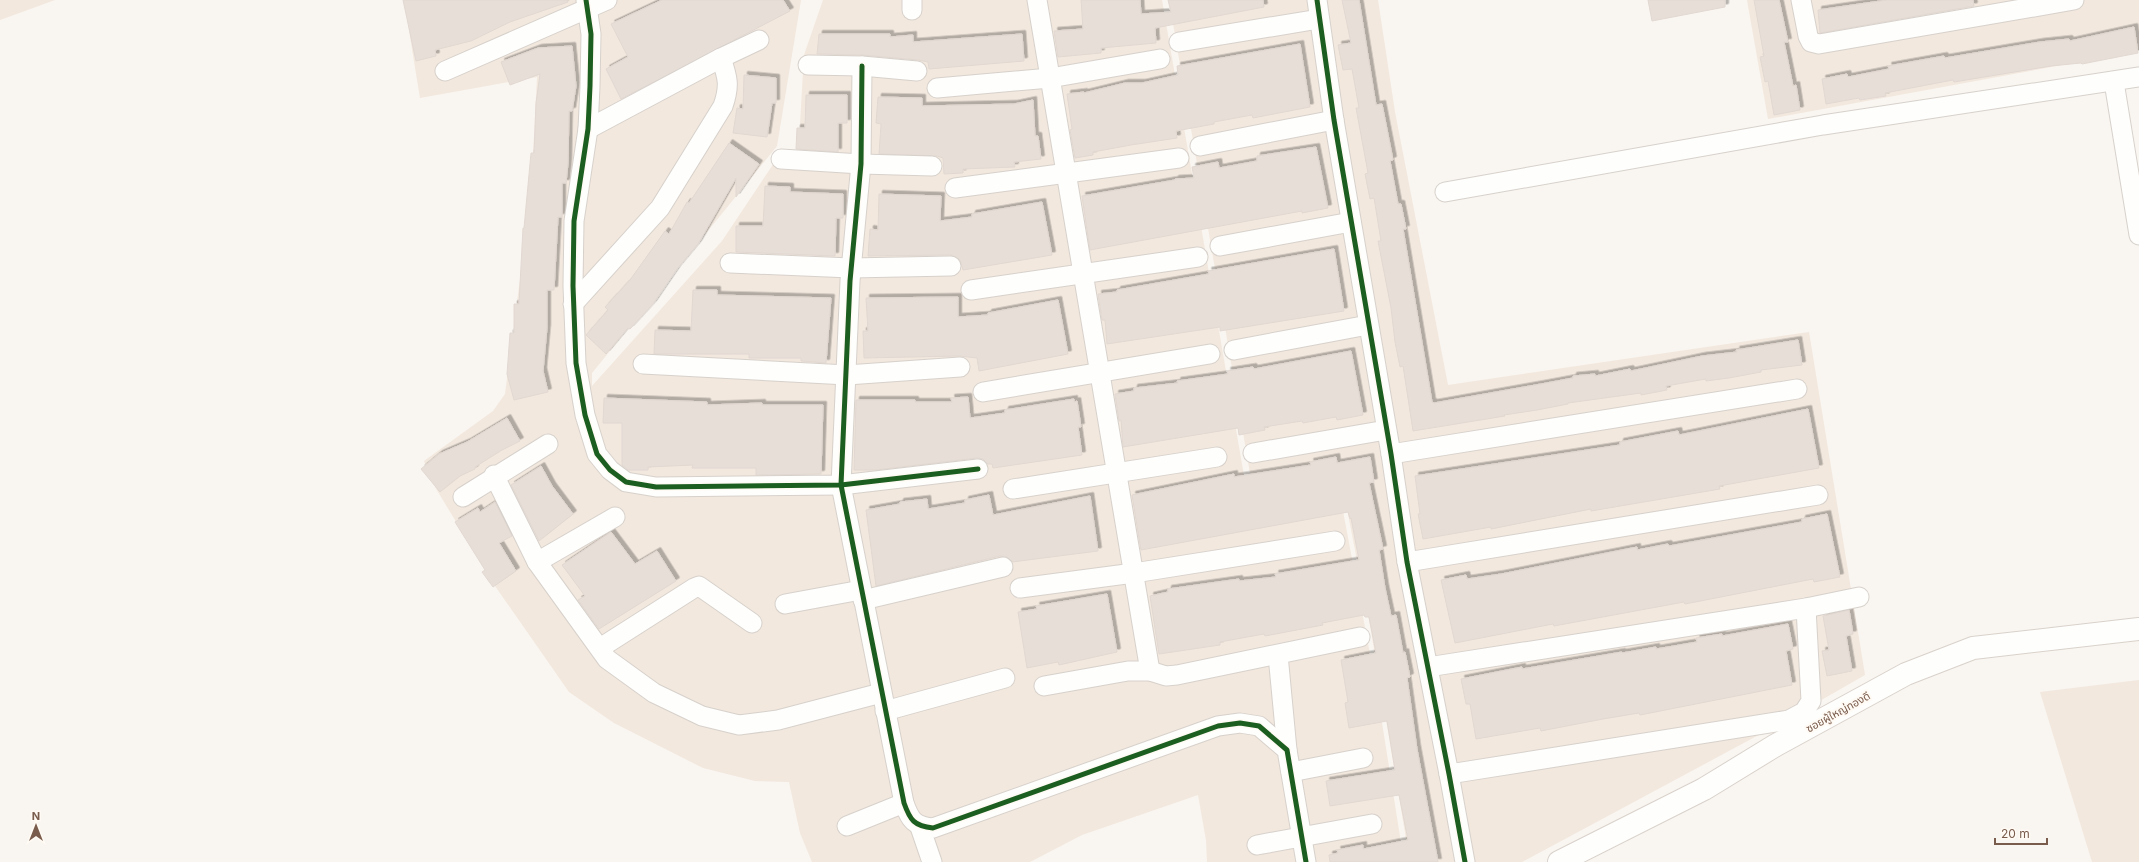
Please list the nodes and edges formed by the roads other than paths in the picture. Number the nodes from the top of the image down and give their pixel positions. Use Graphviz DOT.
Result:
graph roads {
  1 [pos="607,0"];
  2 [pos="1037,0"];
  3 [pos="1316,0"];
  4 [pos="1801,0"];
  5 [pos="2074,0"];
  6 [pos="587,5"];
  7 [pos="1320,19"];
  8 [pos="759,40"];
  9 [pos="1179,42"];
  10 [pos="720,58"];
  11 [pos="1160,59"];
  12 [pos="808,65"];
  13 [pos="862,66"];
  14 [pos="916,71"];
  15 [pos="445,72"];
  16 [pos="2139,77"];
  17 [pos="1050,78"];
  18 [pos="2114,82"];
  19 [pos="937,88"];
  20 [pos="1334,120"];
  21 [pos="588,130"];
  22 [pos="1200,146"];
  23 [pos="1179,158"];
  24 [pos="781,159"];
  25 [pos="861,164"];
  26 [pos="932,166"];
  27 [pos="1066,173"];
  28 [pos="955,188"];
  29 [pos="1445,192"];
  30 [pos="1352,222"];
  31 [pos="2139,235"];
  32 [pos="1220,246"];
  33 [pos="1198,257"];
  34 [pos="730,263"];
  35 [pos="951,266"];
  36 [pos="851,268"];
  37 [pos="1083,274"];
  38 [pos="971,290"];
  39 [pos="573,304"];
  40 [pos="1368,325"];
  41 [pos="1234,350"];
  42 [pos="1210,354"];
  43 [pos="643,364"];
  44 [pos="960,367"];
  45 [pos="1100,373"];
  46 [pos="847,375"];
  47 [pos="1797,389"];
  48 [pos="983,392"];
  49 [pos="1386,430"];
  50 [pos="548,444"];
  51 [pos="1253,453"];
  52 [pos="1390,454"];
  53 [pos="1217,457"];
  54 [pos="978,469"];
  55 [pos="1117,472"];
  56 [pos="494,475"];
  57 [pos="841,485"];
  58 [pos="1013,489"];
  59 [pos="1818,495"];
  60 [pos="463,497"];
  61 [pos="615,517"];
  62 [pos="1336,541"];
  63 [pos="537,562"];
  64 [pos="1407,562"];
  65 [pos="1003,568"];
  66 [pos="1134,573"];
  67 [pos="1020,588"];
  68 [pos="862,595"];
  69 [pos="1859,597"];
  70 [pos="785,604"];
  71 [pos="1806,608"];
  72 [pos="752,624"];
  73 [pos="2139,629"];
  74 [pos="1360,637"];
  75 [pos="600,648"];
  76 [pos="1278,655"];
  77 [pos="1428,667"];
  78 [pos="1150,671"];
  79 [pos="1005,678"];
  80 [pos="1044,686"];
  81 [pos="883,702"];
  82 [pos="1287,750"];
  83 [pos="1363,758"];
  84 [pos="1291,772"];
  85 [pos="1450,774"];
  86 [pos="904,803"];
  87 [pos="1372,824"];
  88 [pos="847,826"];
  89 [pos="920,827"];
  90 [pos="1301,838"];
  91 [pos="1257,845"];
  92 [pos="932,862"];
  93 [pos="1306,862"];
  94 [pos="1465,862"];
  95 [pos="1559,862"];
  1 -- 6 [label="street"];
  2 -- 17 [label="street"];
  3 -- 7 [label="street"];
  4 -- 5 [label="street"];
  6 -- 15 [label="street"];
  6 -- 21 [label="street"];
  7 -- 9 [label="street"];
  7 -- 20 [label="street"];
  8 -- 10 [label="street"];
  10 -- 21 [label="street"];
  10 -- 39 [label="street"];
  11 -- 17 [label="street"];
  12 -- 13 [label="street"];
  13 -- 14 [label="street"];
  13 -- 25 [label="street"];
  16 -- 18 [label="street"];
  17 -- 19 [label="street"];
  17 -- 27 [label="street"];
  18 -- 29 [label="street"];
  18 -- 31 [label="street"];
  20 -- 22 [label="street"];
  20 -- 30 [label="street"];
  21 -- 39 [label="street"];
  23 -- 27 [label="street"];
  24 -- 25 [label="street"];
  25 -- 26 [label="street"];
  25 -- 36 [label="street"];
  27 -- 28 [label="street"];
  27 -- 37 [label="street"];
  30 -- 32 [label="street"];
  30 -- 40 [label="street"];
  33 -- 37 [label="street"];
  34 -- 36 [label="street"];
  35 -- 36 [label="street"];
  36 -- 46 [label="street"];
  37 -- 38 [label="street"];
  37 -- 45 [label="street"];
  39 -- 57 [label="street"];
  40 -- 41 [label="street"];
  40 -- 49 [label="street"];
  42 -- 45 [label="street"];
  43 -- 46 [label="street"];
  44 -- 46 [label="street"];
  45 -- 48 [label="street"];
  45 -- 55 [label="street"];
  46 -- 57 [label="street"];
  47 -- 52 [label="street"];
  49 -- 51 [label="street"];
  49 -- 52 [label="street"];
  50 -- 56 [label="street"];
  52 -- 64 [label="street"];
  53 -- 55 [label="street"];
  54 -- 57 [label="street"];
  55 -- 58 [label="street"];
  55 -- 66 [label="street"];
  56 -- 60 [label="street"];
  56 -- 63 [label="street"];
  57 -- 68 [label="street"];
  59 -- 64 [label="street"];
  61 -- 63 [label="street"];
  62 -- 66 [label="street"];
  63 -- 75 [label="street"];
  64 -- 77 [label="street"];
  65 -- 68 [label="street"];
  66 -- 67 [label="street"];
  66 -- 78 [label="street"];
  68 -- 70 [label="street"];
  68 -- 81 [label="street"];
  69 -- 71 [label="street"];
  71 -- 77 [label="street"];
  71 -- 85 [label="street"];
  72 -- 75 [label="street"];
  73 -- 95 [label="street, ซอยผู้ใหญ่ทองดี"];
  74 -- 76 [label="street"];
  75 -- 81 [label="street"];
  76 -- 78 [label="street"];
  76 -- 82 [label="street"];
  77 -- 85 [label="street"];
  78 -- 80 [label="street"];
  79 -- 81 [label="street"];
  81 -- 86 [label="street"];
  82 -- 84 [label="street"];
  82 -- 89 [label="street"];
  83 -- 84 [label="street"];
  84 -- 90 [label="street"];
  85 -- 94 [label="street"];
  86 -- 88 [label="street"];
  86 -- 89 [label="street"];
  87 -- 90 [label="street"];
  89 -- 92 [label="street"];
  90 -- 91 [label="street"];
  90 -- 93 [label="street"];
}
